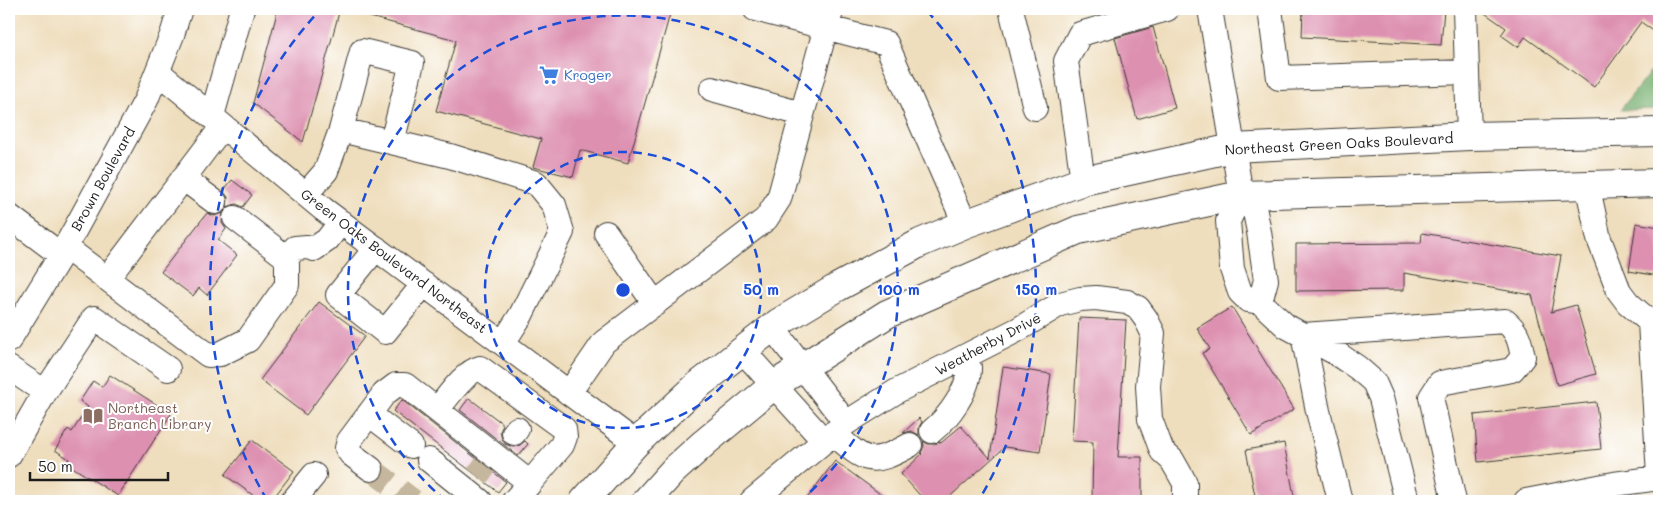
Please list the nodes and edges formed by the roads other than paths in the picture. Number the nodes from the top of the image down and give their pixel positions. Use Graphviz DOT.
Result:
graph roads {
  1 [pos="180,9"];
  2 [pos="242,9"];
  3 [pos="755,9"];
  4 [pos="1011,9"];
  5 [pos="1167,9"];
  6 [pos="1210,9"];
  7 [pos="1270,9"];
  8 [pos="1465,9"];
  9 [pos="829,18"];
  10 [pos="158,72"];
  11 [pos="1467,72"];
  12 [pos="712,89"];
  13 [pos="1035,108"];
  14 [pos="802,114"];
  15 [pos="217,121"];
  16 [pos="342,130"];
  17 [pos="1659,132"];
  18 [pos="1469,136"];
  19 [pos="392,142"];
  20 [pos="1233,148"];
  21 [pos="183,178"];
  22 [pos="1083,181"];
  23 [pos="1659,183"];
  24 [pos="1587,184"];
  25 [pos="306,194"];
  26 [pos="1241,196"];
  27 [pos="215,202"];
  28 [pos="9,216"];
  29 [pos="235,218"];
  30 [pos="341,222"];
  31 [pos="965,224"];
  32 [pos="606,233"];
  33 [pos="376,248"];
  34 [pos="63,251"];
  35 [pos="287,258"];
  36 [pos="107,279"];
  37 [pos="424,284"];
  38 [pos="1260,302"];
  39 [pos="654,304"];
  40 [pos="1655,322"];
  41 [pos="772,327"];
  42 [pos="1303,335"];
  43 [pos="9,340"];
  44 [pos="503,343"];
  45 [pos="743,351"];
  46 [pos="966,356"];
  47 [pos="803,367"];
  48 [pos="9,368"];
  49 [pos="168,369"];
  50 [pos="542,373"];
  51 [pos="774,385"];
  52 [pos="45,392"];
  53 [pos="569,393"];
  54 [pos="437,410"];
  55 [pos="369,414"];
  56 [pos="932,431"];
  57 [pos="834,432"];
  58 [pos="636,443"];
  59 [pos="910,445"];
  60 [pos="411,446"];
  61 [pos="500,451"];
  62 [pos="9,455"];
  63 [pos="429,460"];
  64 [pos="371,469"];
  65 [pos="314,474"];
  66 [pos="1659,477"];
  67 [pos="530,483"];
  68 [pos="293,501"];
  69 [pos="514,501"];
  70 [pos="584,501"];
  71 [pos="646,501"];
  72 [pos="752,501"];
  73 [pos="1185,501"];
  74 [pos="1340,501"];
  75 [pos="1407,501"];
  76 [pos="1454,501"];
  77 [pos="1526,501"];
  1 -- 10 [label="street, Brown Boulevard"];
  2 -- 15 [label="street"];
  3 -- 9 [label="street"];
  4 -- 13 [label="street"];
  5 -- 22 [label="street"];
  6 -- 20 [label="street"];
  7 -- 11 [label="street"];
  8 -- 11 [label="street"];
  9 -- 14 [label="street"];
  9 -- 31 [label="street"];
  10 -- 15 [label="street, Green Oaks Boulevard Northeast"];
  10 -- 34 [label="street, Brown Boulevard"];
  11 -- 18 [label="street"];
  12 -- 14 [label="street"];
  14 -- 39 [label="street"];
  15 -- 21 [label="street"];
  15 -- 25 [label="street, Green Oaks Boulevard Northeast"];
  16 -- 19 [label="street"];
  16 -- 19 [label="street"];
  16 -- 25 [label="street"];
  17 -- 18 [label="main road, Northeast Green Oaks Boulevard"];
  18 -- 20 [label="main road, Northeast Green Oaks Boulevard"];
  19 -- 44 [label="street"];
  20 -- 22 [label="main road, Northeast Green Oaks Boulevard"];
  20 -- 26 [label="street"];
  21 -- 27 [label="street"];
  21 -- 36 [label="street"];
  22 -- 31 [label="main road, Northeast Green Oaks Boulevard"];
  23 -- 24 [label="main road"];
  24 -- 26 [label="main road"];
  24 -- 40 [label="street"];
  25 -- 30 [label="street, Green Oaks Boulevard Northeast"];
  26 -- 38 [label="street"];
  26 -- 38 [label="street"];
  26 -- 47 [label="main road"];
  28 -- 34 [label="street"];
  29 -- 35 [label="street"];
  30 -- 33 [label="street, Green Oaks Boulevard Northeast"];
  30 -- 35 [label="street"];
  31 -- 41 [label="main road, Northeast Green Oaks Boulevard"];
  32 -- 39 [label="street"];
  33 -- 37 [label="street, Green Oaks Boulevard Northeast"];
  33 -- 37 [label="street"];
  34 -- 36 [label="street"];
  34 -- 43 [label="street, Brown Boulevard"];
  35 -- 36 [label="street"];
  37 -- 44 [label="street, Green Oaks Boulevard Northeast"];
  38 -- 42 [label="street"];
  39 -- 53 [label="street"];
  40 -- 66 [label="street"];
  41 -- 45 [label="main road, Northeast Green Oaks Boulevard"];
  41 -- 47 [label="street"];
  42 -- 74 [label="street"];
  42 -- 75 [label="street"];
  42 -- 76 [label="street"];
  44 -- 50 [label="street, Green Oaks Boulevard Northeast"];
  45 -- 51 [label="street"];
  45 -- 58 [label="main road, Northeast Green Oaks Boulevard"];
  46 -- 56 [label="street"];
  46 -- 57 [label="street, Weatherby Drive"];
  46 -- 73 [label="street, Weatherby Drive"];
  47 -- 51 [label="main road"];
  47 -- 57 [label="street"];
  48 -- 52 [label="street"];
  49 -- 52 [label="street"];
  50 -- 53 [label="street, Green Oaks Boulevard Northeast"];
  50 -- 61 [label="street"];
  51 -- 57 [label="street"];
  51 -- 71 [label="main road"];
  52 -- 62 [label="street"];
  53 -- 58 [label="street, Green Oaks Boulevard Northeast"];
  54 -- 55 [label="street"];
  54 -- 61 [label="street"];
  54 -- 61 [label="street"];
  55 -- 60 [label="street"];
  55 -- 64 [label="street"];
  57 -- 59 [label="street"];
  57 -- 72 [label="street, Weatherby Drive"];
  58 -- 70 [label="main road, Northeast Green Oaks Boulevard"];
  61 -- 63 [label="street"];
  61 -- 67 [label="street"];
  61 -- 67 [label="street"];
  65 -- 68 [label="street"];
  66 -- 77 [label="street"];
  67 -- 69 [label="street"];
}
